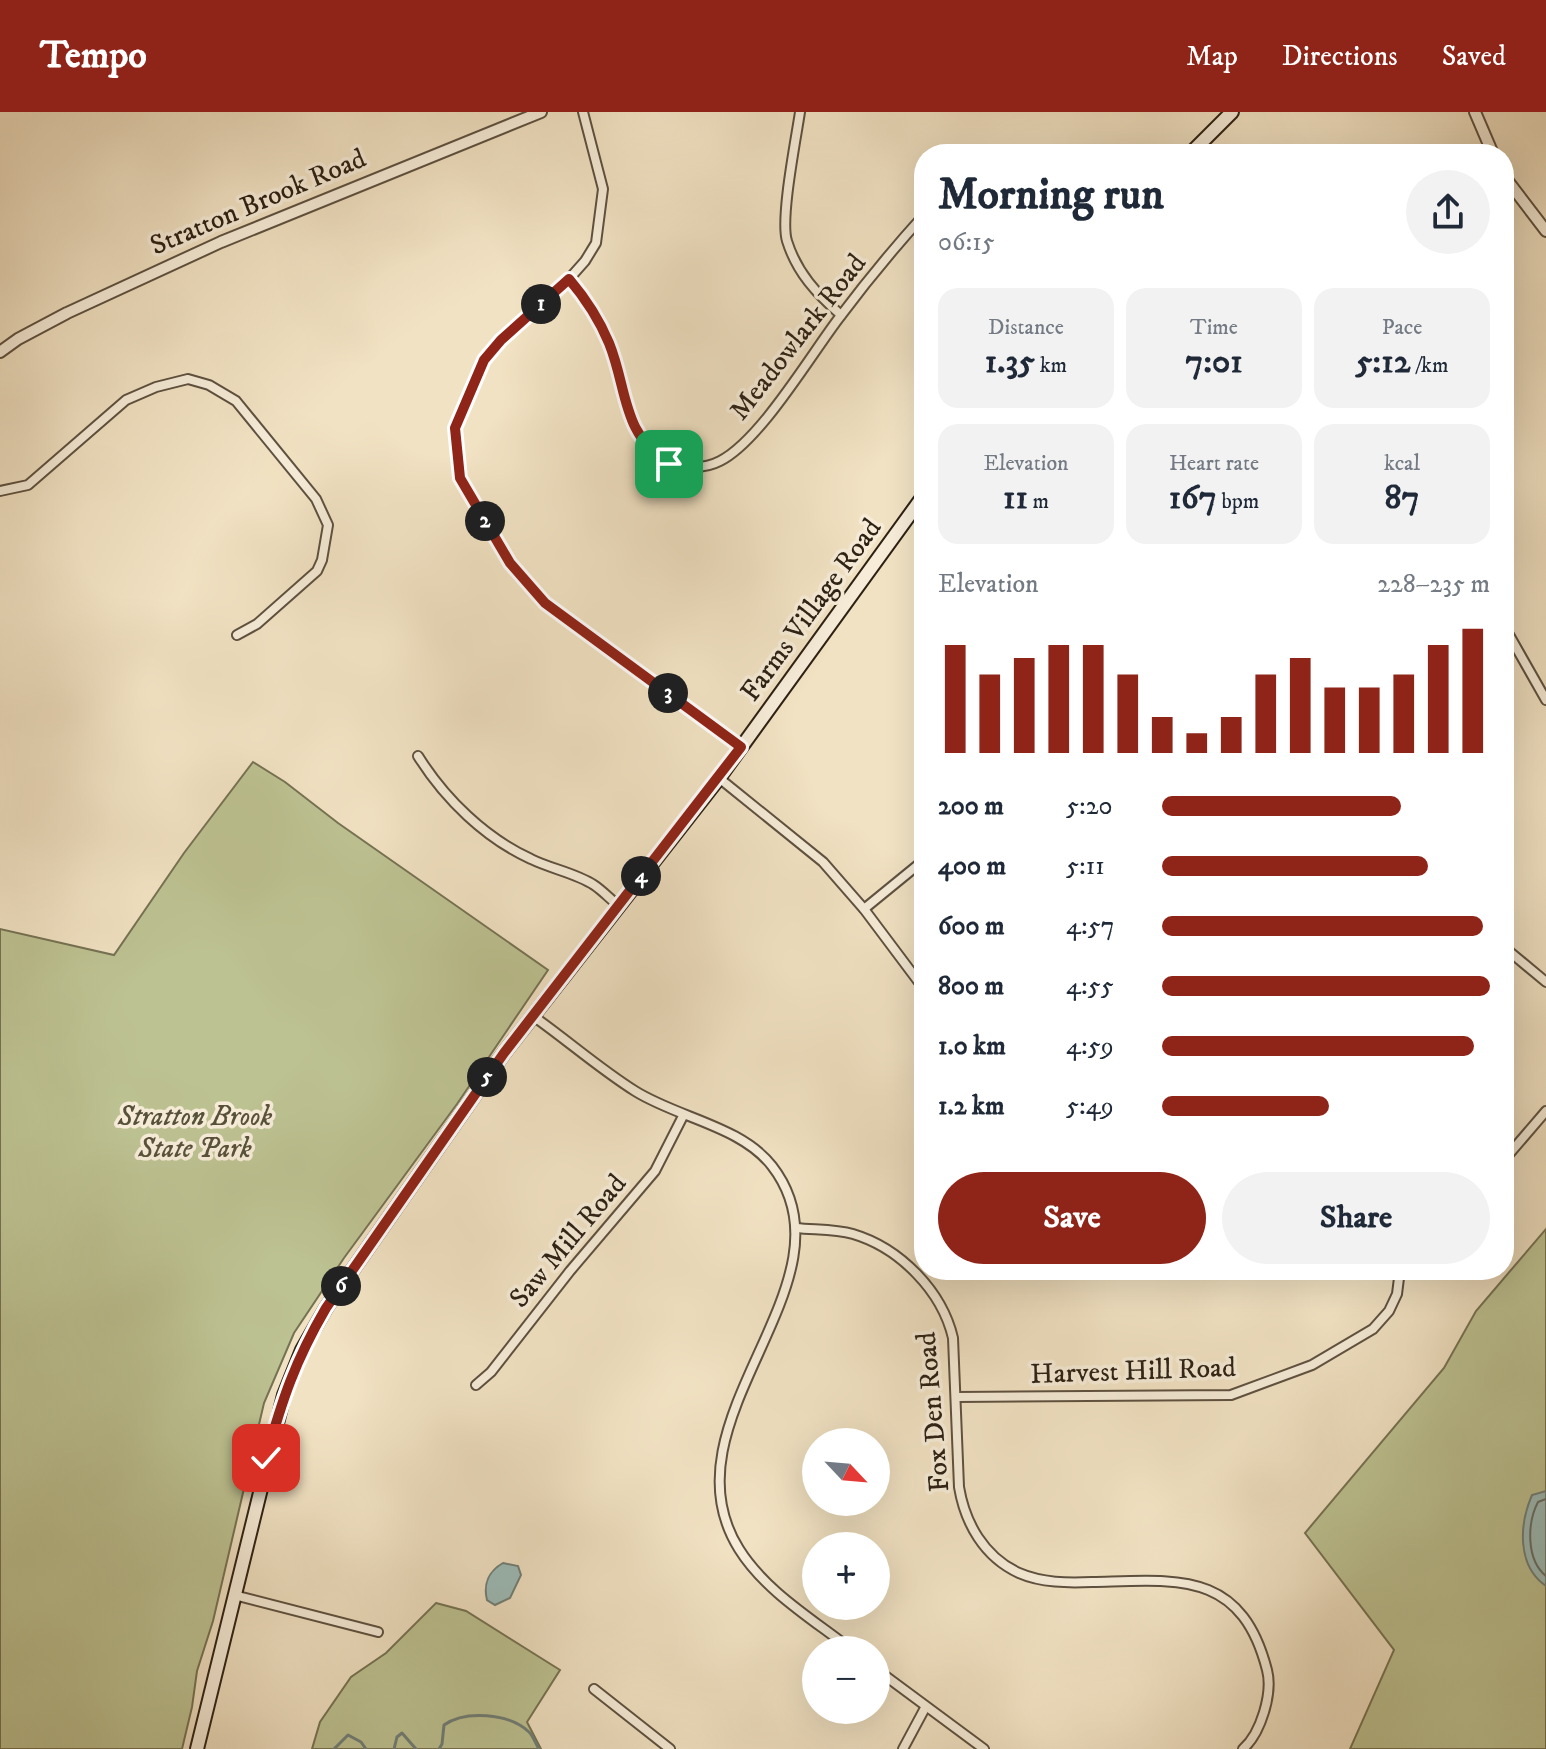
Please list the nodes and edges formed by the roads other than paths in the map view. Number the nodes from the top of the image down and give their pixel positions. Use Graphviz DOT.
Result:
graph roads {
  1 [pos="541,112"];
  2 [pos="583,112"];
  3 [pos="800,112"];
  4 [pos="1232,112"];
  5 [pos="1475,112"];
  6 [pos="1200,144"];
  7 [pos="1489,144"];
  8 [pos="1514,189"];
  9 [pos="914,227"];
  10 [pos="1546,231"];
  11 [pos="569,279"];
  12 [pos="841,315"];
  13 [pos="0,352"];
  14 [pos="0,491"];
  15 [pos="914,509"];
  16 [pos="237,635"];
  17 [pos="1514,644"];
  18 [pos="1546,700"];
  19 [pos="741,747"];
  20 [pos="418,756"];
  21 [pos="719,778"];
  22 [pos="914,868"];
  23 [pos="618,905"];
  24 [pos="864,909"];
  25 [pos="1514,955"];
  26 [pos="914,976"];
  27 [pos="1546,982"];
  28 [pos="533,1016"];
  29 [pos="1546,1111"];
  30 [pos="683,1116"];
  31 [pos="1514,1148"];
  32 [pos="796,1228"];
  33 [pos="914,1272"];
  34 [pos="920,1280"];
  35 [pos="1399,1280"];
  36 [pos="476,1385"];
  37 [pos="957,1397"];
  38 [pos="234,1595"];
  39 [pos="378,1632"];
  40 [pos="834,1636"];
  41 [pos="890,1680"];
  42 [pos="594,1689"];
  43 [pos="925,1708"];
  44 [pos="197,1749"];
  45 [pos="670,1749"];
  46 [pos="903,1749"];
  47 [pos="984,1749"];
  48 [pos="1243,1749"];
  1 -- 13 [label="street, Stratton Brook Road"];
  2 -- 11 [label="street"];
  3 -- 12 [label="street"];
  4 -- 6 [label="main road"];
  5 -- 7 [label="street"];
  8 -- 10 [label="street"];
  9 -- 12 [label="street, Meadowlark Road"];
  11 -- 12 [label="street, Meadowlark Road"];
  11 -- 19 [label="street"];
  14 -- 16 [label="street"];
  15 -- 19 [label="main road, Farms Village Road"];
  17 -- 18 [label="street"];
  19 -- 21 [label="main road, Farms Village Road"];
  20 -- 23 [label="street"];
  21 -- 23 [label="main road, Farms Village Road"];
  21 -- 24 [label="street"];
  22 -- 24 [label="street"];
  23 -- 28 [label="main road, Farms Village Road"];
  24 -- 26 [label="street"];
  25 -- 27 [label="street"];
  28 -- 30 [label="street"];
  28 -- 38 [label="main road, Farms Village Road"];
  29 -- 31 [label="street"];
  30 -- 32 [label="street"];
  30 -- 36 [label="street, Saw Mill Road"];
  32 -- 33 [label="street, Fox Den Road"];
  32 -- 40 [label="street"];
  34 -- 37 [label="street, Fox Den Road"];
  35 -- 37 [label="street, Harvest Hill Road"];
  37 -- 48 [label="street, Fox Den Road"];
  38 -- 39 [label="street"];
  38 -- 44 [label="main road, Farms Village Road"];
  41 -- 43 [label="street"];
  42 -- 45 [label="street"];
  43 -- 46 [label="street"];
  43 -- 47 [label="street"];
}
